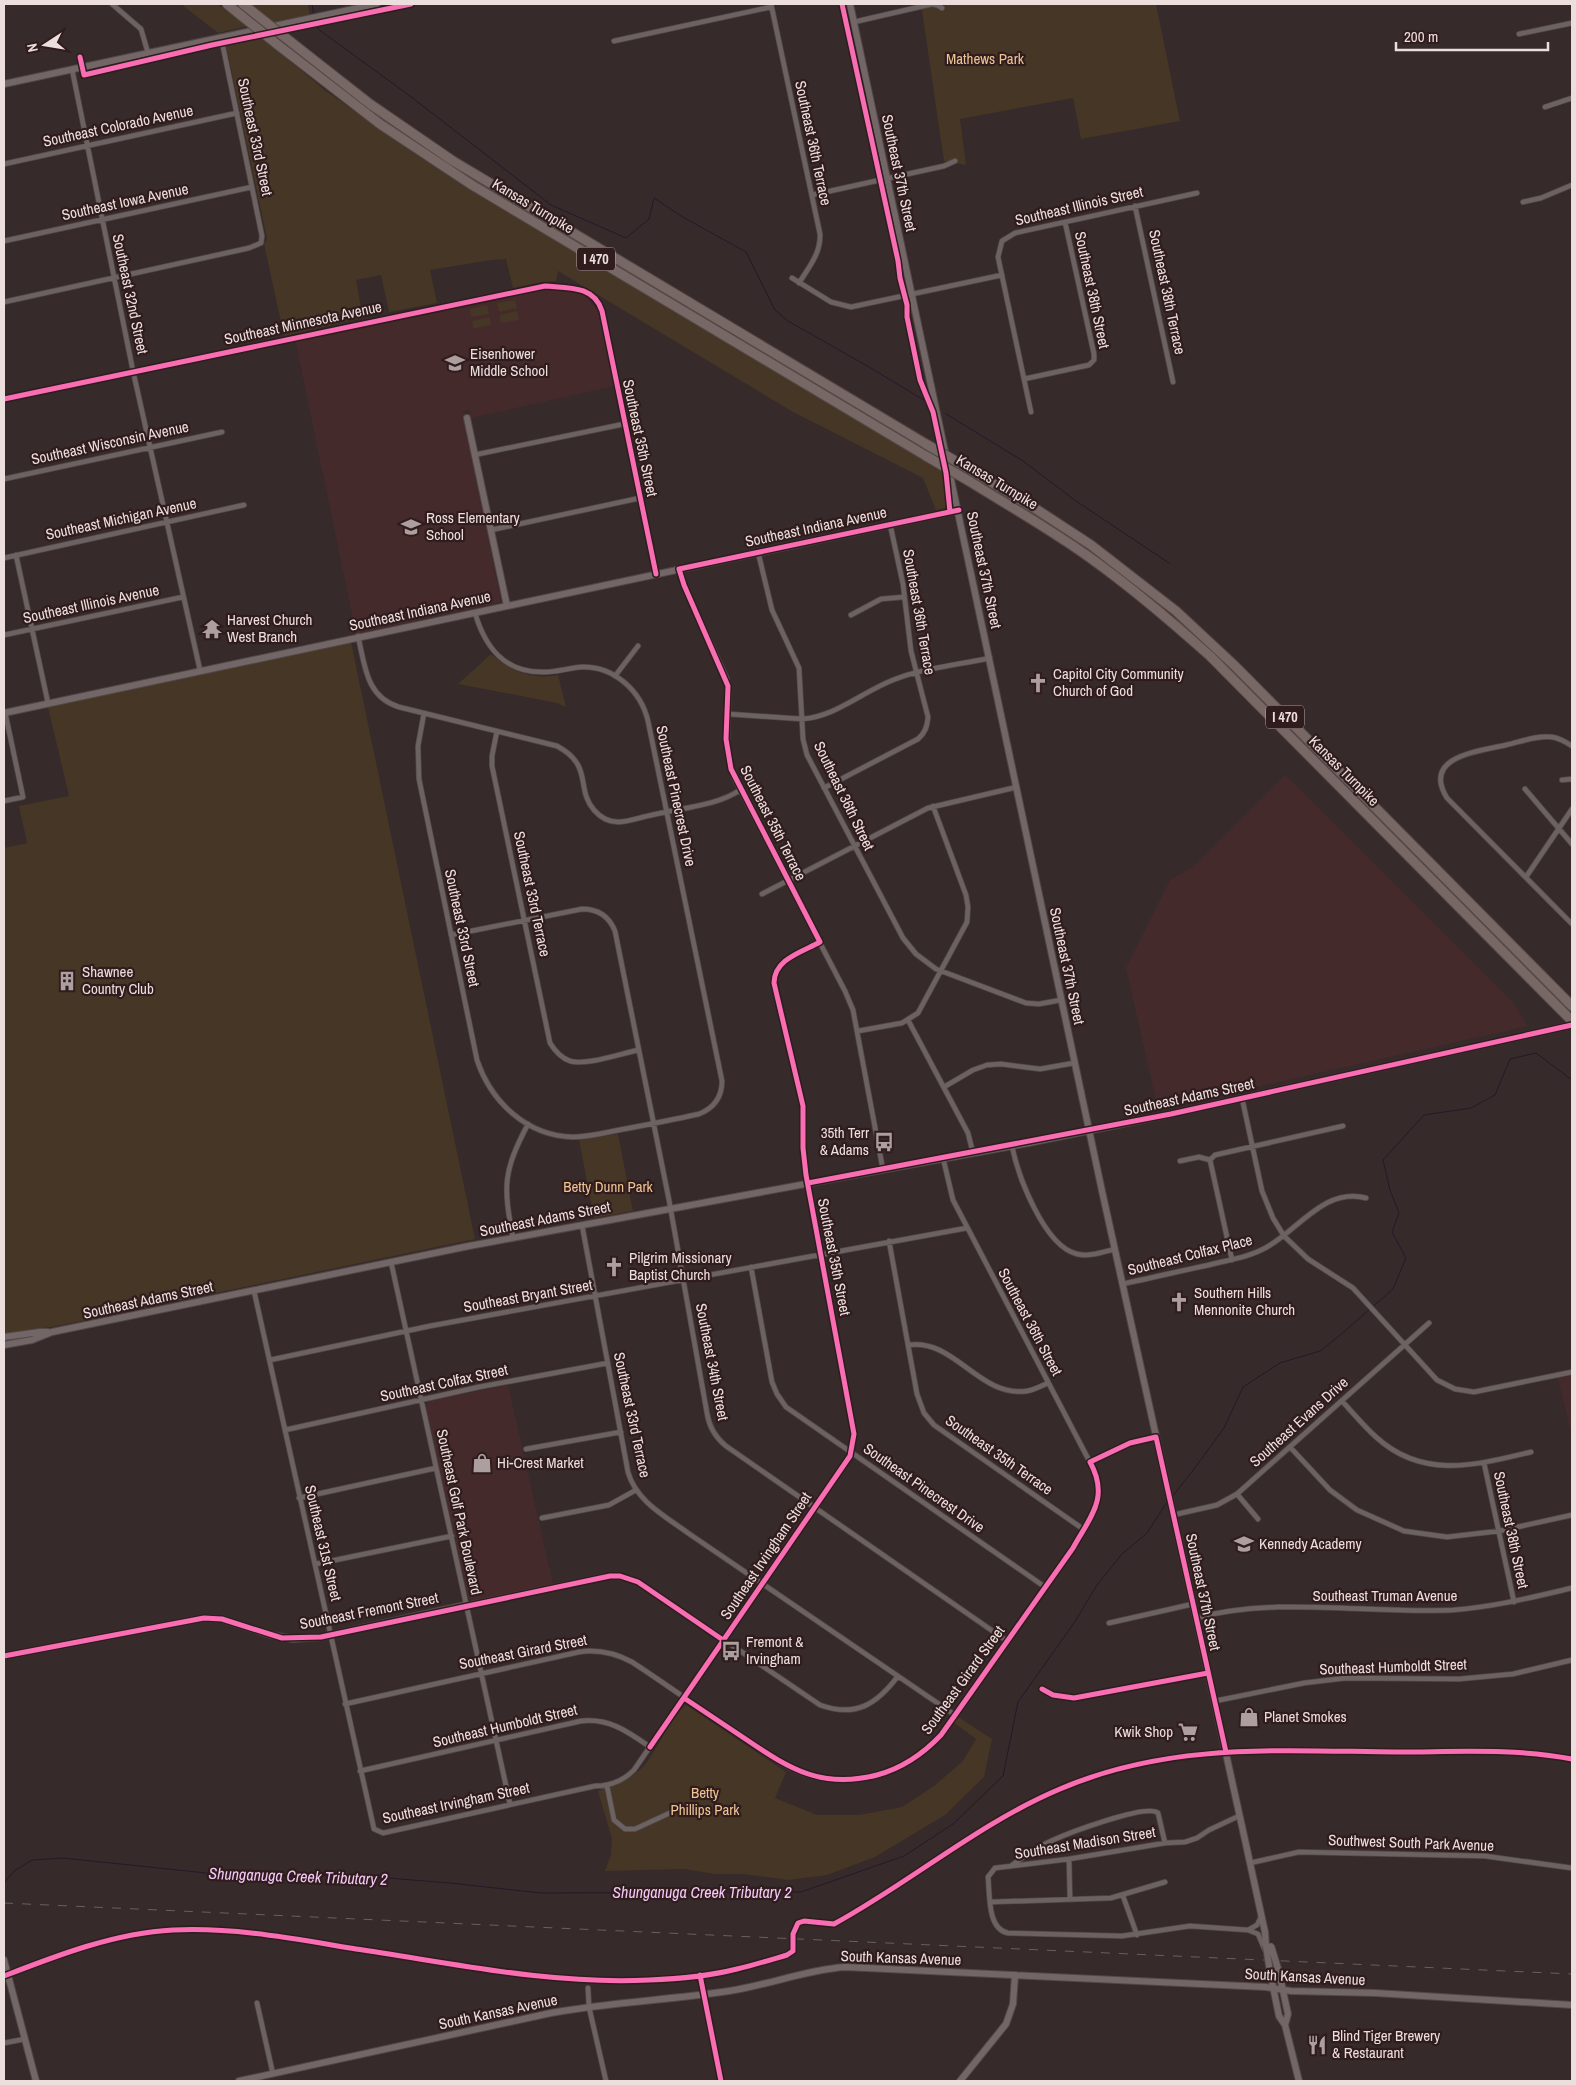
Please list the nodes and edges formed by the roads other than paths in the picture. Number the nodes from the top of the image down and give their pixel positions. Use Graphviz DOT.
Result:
graph roads {
  1 [pos="112,4"];
  2 [pos="227,4"];
  3 [pos="243,4"];
  4 [pos="378,4"];
  5 [pos="850,4"];
  6 [pos="771,5"];
  7 [pos="942,8"];
  8 [pos="854,22"];
  9 [pos="1572,22"];
  10 [pos="1519,34"];
  11 [pos="221,37"];
  12 [pos="614,41"];
  13 [pos="148,53"];
  14 [pos="72,69"];
  15 [pos="4,84"];
  16 [pos="1572,98"];
  17 [pos="1545,107"];
  18 [pos="237,113"];
  19 [pos="87,146"];
  20 [pos="955,161"];
  21 [pos="4,164"];
  22 [pos="887,179"];
  23 [pos="1572,185"];
  24 [pos="252,187"];
  25 [pos="1197,193"];
  26 [pos="812,195"];
  27 [pos="1523,202"];
  28 [pos="1135,206"];
  29 [pos="102,220"];
  30 [pos="1065,222"];
  31 [pos="4,240"];
  32 [pos="1002,275"];
  33 [pos="792,278"];
  34 [pos="114,279"];
  35 [pos="799,283"];
  36 [pos="912,294"];
  37 [pos="4,302"];
  38 [pos="600,308"];
  39 [pos="133,371"];
  40 [pos="1024,379"];
  41 [pos="1173,382"];
  42 [pos="4,399"];
  43 [pos="1030,412"];
  44 [pos="467,418"];
  45 [pos="624,424"];
  46 [pos="222,432"];
  47 [pos="151,447"];
  48 [pos="474,455"];
  49 [pos="4,479"];
  50 [pos="640,498"];
  51 [pos="244,505"];
  52 [pos="959,510"];
  53 [pos="167,522"];
  54 [pos="890,524"];
  55 [pos="491,530"];
  56 [pos="758,552"];
  57 [pos="16,555"];
  58 [pos="4,558"];
  59 [pos="679,569"];
  60 [pos="656,574"];
  61 [pos="183,597"];
  62 [pos="904,597"];
  63 [pos="507,606"];
  64 [pos="475,612"];
  65 [pos="851,615"];
  66 [pos="31,629"];
  67 [pos="4,635"];
  68 [pos="358,636"];
  69 [pos="638,646"];
  70 [pos="990,658"];
  71 [pos="200,670"];
  72 [pos="917,673"];
  73 [pos="615,676"];
  74 [pos="48,703"];
  75 [pos="4,712"];
  76 [pos="424,713"];
  77 [pos="728,714"];
  78 [pos="802,719"];
  79 [pos="497,731"];
  80 [pos="1572,746"];
  81 [pos="1572,779"];
  82 [pos="1562,780"];
  83 [pos="1017,787"];
  84 [pos="824,788"];
  85 [pos="1526,789"];
  86 [pos="740,790"];
  87 [pos="4,801"];
  88 [pos="933,806"];
  89 [pos="1572,809"];
  90 [pos="667,811"];
  91 [pos="1558,830"];
  92 [pos="1572,844"];
  93 [pos="854,846"];
  94 [pos="1526,878"];
  95 [pos="788,880"];
  96 [pos="762,894"];
  97 [pos="524,920"];
  98 [pos="1572,924"];
  99 [pos="451,935"];
  100 [pos="820,942"];
  101 [pos="941,971"];
  102 [pos="1061,1000"];
  103 [pos="1572,1006"];
  104 [pos="908,1020"];
  105 [pos="1572,1021"];
  106 [pos="1572,1025"];
  107 [pos="858,1031"];
  108 [pos="639,1050"];
  109 [pos="1074,1063"];
  110 [pos="944,1087"];
  111 [pos="1242,1098"];
  112 [pos="717,1101"];
  113 [pos="528,1124"];
  114 [pos="654,1124"];
  115 [pos="1343,1126"];
  116 [pos="1089,1130"];
  117 [pos="1012,1146"];
  118 [pos="1252,1146"];
  119 [pos="973,1153"];
  120 [pos="943,1158"];
  121 [pos="1210,1160"];
  122 [pos="1180,1161"];
  123 [pos="883,1170"];
  124 [pos="808,1183"];
  125 [pos="1366,1198"];
  126 [pos="670,1209"];
  127 [pos="582,1225"];
  128 [pos="967,1228"];
  129 [pos="1284,1236"];
  130 [pos="513,1238"];
  131 [pos="889,1241"];
  132 [pos="1115,1249"];
  133 [pos="821,1254"];
  134 [pos="1232,1260"];
  135 [pos="391,1262"];
  136 [pos="752,1267"];
  137 [pos="683,1280"];
  138 [pos="1122,1284"];
  139 [pos="254,1291"];
  140 [pos="596,1296"];
  141 [pos="1429,1323"];
  142 [pos="406,1331"];
  143 [pos="52,1332"];
  144 [pos="4,1337"];
  145 [pos="1404,1344"];
  146 [pos="4,1345"];
  147 [pos="908,1345"];
  148 [pos="270,1360"];
  149 [pos="608,1363"];
  150 [pos="1572,1372"];
  151 [pos="1048,1383"];
  152 [pos="421,1400"];
  153 [pos="1342,1400"];
  154 [pos="286,1430"];
  155 [pos="621,1432"];
  156 [pos="1156,1437"];
  157 [pos="1290,1447"];
  158 [pos="526,1449"];
  159 [pos="1531,1452"];
  160 [pos="851,1453"];
  161 [pos="1090,1462"];
  162 [pos="1484,1463"];
  163 [pos="436,1468"];
  164 [pos="636,1490"];
  165 [pos="1237,1494"];
  166 [pos="1098,1495"];
  167 [pos="300,1498"];
  168 [pos="814,1508"];
  169 [pos="1173,1513"];
  170 [pos="1572,1515"];
  171 [pos="542,1518"];
  172 [pos="1258,1519"];
  173 [pos="1083,1529"];
  174 [pos="1499,1531"];
  175 [pos="452,1536"];
  176 [pos="316,1564"];
  177 [pos="762,1583"];
  178 [pos="1045,1587"];
  179 [pos="1572,1588"];
  180 [pos="1514,1602"];
  181 [pos="1193,1604"];
  182 [pos="466,1605"];
  183 [pos="1196,1618"];
  184 [pos="1109,1623"];
  185 [pos="330,1634"];
  186 [pos="723,1640"];
  187 [pos="1007,1641"];
  188 [pos="4,1656"];
  189 [pos="1572,1660"];
  190 [pos="482,1673"];
  191 [pos="1208,1673"];
  192 [pos="898,1676"];
  193 [pos="1042,1689"];
  194 [pos="684,1698"];
  195 [pos="1215,1701"];
  196 [pos="345,1704"];
  197 [pos="955,1715"];
  198 [pos="496,1740"];
  199 [pos="650,1746"];
  200 [pos="360,1771"];
  201 [pos="606,1786"];
  202 [pos="510,1804"];
  203 [pos="674,1811"];
  204 [pos="1239,1816"];
  205 [pos="374,1829"];
  206 [pos="1165,1843"];
  207 [pos="1069,1859"];
  208 [pos="1250,1863"];
  209 [pos="1010,1867"];
  210 [pos="1572,1868"];
  211 [pos="1165,1882"];
  212 [pos="1123,1896"];
  213 [pos="1070,1899"];
  214 [pos="991,1902"];
  215 [pos="1261,1916"];
  216 [pos="1248,1930"];
  217 [pos="1137,1935"];
  218 [pos="1266,1946"];
  219 [pos="4,1960"];
  220 [pos="1015,1975"];
  221 [pos="588,1988"];
  222 [pos="1274,1988"];
  223 [pos="1283,1990"];
  224 [pos="703,1995"];
  225 [pos="257,2002"];
  226 [pos="1572,2005"];
  227 [pos="589,2006"];
  228 [pos="1285,2025"];
  229 [pos="25,2039"];
  230 [pos="4,2042"];
  231 [pos="273,2074"];
  232 [pos="36,2081"];
  233 [pos="239,2081"];
  234 [pos="606,2081"];
  235 [pos="721,2081"];
  236 [pos="960,2081"];
  237 [pos="1299,2081"];
  1 -- 13 [label="street"];
  2 -- 105 [label="highway, Kansas Turnpike / I 470, bridge"];
  3 -- 103 [label="highway, Kansas Turnpike / I 470, bridge"];
  4 -- 11 [label="main road"];
  5 -- 8 [label="main road, Southeast 37th Street"];
  6 -- 12 [label="street"];
  6 -- 26 [label="street, Southeast 36th Terrace"];
  7 -- 8 [label="street"];
  8 -- 22 [label="main road, Southeast 37th Street"];
  9 -- 10 [label="street"];
  11 -- 13 [label="main road"];
  11 -- 18 [label="street, Southeast 33rd Street"];
  13 -- 14 [label="main road"];
  14 -- 15 [label="main road"];
  14 -- 19 [label="street, Southeast 32nd Street"];
  16 -- 17 [label="street"];
  18 -- 19 [label="street, Southeast Colorado Avenue"];
  18 -- 24 [label="street, Southeast 33rd Street"];
  19 -- 21 [label="street, Southeast Colorado Avenue"];
  19 -- 29 [label="street, Southeast 32nd Street"];
  20 -- 22 [label="street"];
  22 -- 26 [label="street"];
  22 -- 36 [label="main road, Southeast 37th Street"];
  23 -- 27 [label="street"];
  24 -- 29 [label="street, Southeast Iowa Avenue"];
  24 -- 34 [label="street, Southeast 33rd Street"];
  25 -- 28 [label="street, Southeast Illinois Street"];
  26 -- 35 [label="street, Southeast 36th Terrace"];
  28 -- 30 [label="street, Southeast Illinois Street"];
  28 -- 41 [label="street, Southeast 38th Terrace"];
  29 -- 31 [label="street, Southeast Iowa Avenue"];
  29 -- 34 [label="street, Southeast 32nd Street"];
  30 -- 32 [label="street, Southeast Illinois Street"];
  30 -- 40 [label="street, Southeast 38th Street"];
  32 -- 36 [label="street"];
  32 -- 40 [label="street, Southeast Illinois Street"];
  33 -- 35 [label="street"];
  34 -- 37 [label="street"];
  34 -- 39 [label="street, Southeast 32nd Street"];
  35 -- 36 [label="street"];
  36 -- 52 [label="main road, Southeast 37th Street"];
  38 -- 39 [label="street, Southeast Minnesota Avenue"];
  38 -- 45 [label="street, Southeast 35th Street"];
  39 -- 42 [label="street, Southeast Minnesota Avenue"];
  39 -- 47 [label="street, Southeast 32nd Street"];
  40 -- 43 [label="street, Southeast Illinois Street"];
  44 -- 48 [label="main road"];
  45 -- 48 [label="street"];
  45 -- 50 [label="street, Southeast 35th Street"];
  46 -- 47 [label="street, Southeast Wisconsin Avenue"];
  47 -- 49 [label="street, Southeast Wisconsin Avenue"];
  47 -- 53 [label="street, Southeast 32nd Street"];
  48 -- 55 [label="main road"];
  50 -- 55 [label="street"];
  50 -- 60 [label="street, Southeast 35th Street"];
  51 -- 53 [label="street, Southeast Michigan Avenue"];
  52 -- 54 [label="main road, Southeast Indiana Avenue"];
  52 -- 70 [label="main road, Southeast 37th Street"];
  53 -- 57 [label="street, Southeast Michigan Avenue"];
  53 -- 61 [label="street, Southeast 32nd Street"];
  54 -- 56 [label="main road, Southeast Indiana Avenue"];
  54 -- 62 [label="street, Southeast 36th Terrace"];
  55 -- 63 [label="main road"];
  56 -- 59 [label="main road, Southeast Indiana Avenue"];
  56 -- 78 [label="street, Southeast 36th Street"];
  57 -- 58 [label="street, Southeast Michigan Avenue"];
  57 -- 66 [label="street"];
  59 -- 60 [label="main road, Southeast Indiana Avenue"];
  59 -- 77 [label="street, Southeast 35th Terrace"];
  60 -- 63 [label="main road, Southeast Indiana Avenue"];
  61 -- 66 [label="street, Southeast Illinois Avenue"];
  61 -- 71 [label="street, Southeast 32nd Street"];
  62 -- 65 [label="street"];
  62 -- 72 [label="street, Southeast 36th Terrace"];
  63 -- 64 [label="main road, Southeast Indiana Avenue"];
  64 -- 68 [label="main road, Southeast Indiana Avenue"];
  64 -- 73 [label="street, Southeast Pinecrest Drive"];
  66 -- 67 [label="street, Southeast Illinois Avenue"];
  66 -- 74 [label="street"];
  68 -- 71 [label="main road, Southeast Indiana Avenue"];
  68 -- 76 [label="street"];
  69 -- 73 [label="street"];
  70 -- 72 [label="street"];
  70 -- 83 [label="main road, Southeast 37th Street"];
  71 -- 74 [label="main road, Southeast Indiana Avenue"];
  72 -- 78 [label="street"];
  72 -- 84 [label="street, Southeast 36th Terrace"];
  73 -- 90 [label="street, Southeast Pinecrest Drive"];
  74 -- 75 [label="main road, Southeast Indiana Avenue"];
  75 -- 87 [label="street"];
  76 -- 79 [label="street"];
  76 -- 99 [label="street, Southeast 33rd Street"];
  77 -- 78 [label="street"];
  77 -- 86 [label="street, Southeast 35th Terrace"];
  78 -- 84 [label="street, Southeast 36th Street"];
  79 -- 90 [label="street"];
  79 -- 97 [label="street, Southeast 33rd Terrace"];
  80 -- 94 [label="street"];
  81 -- 82 [label="street"];
  83 -- 88 [label="street"];
  83 -- 102 [label="main road, Southeast 37th Street"];
  84 -- 93 [label="street, Southeast 36th Street"];
  85 -- 91 [label="street"];
  86 -- 90 [label="street"];
  86 -- 95 [label="street, Southeast 35th Terrace"];
  88 -- 93 [label="street"];
  88 -- 101 [label="street"];
  89 -- 91 [label="street"];
  90 -- 112 [label="street, Southeast Pinecrest Drive"];
  91 -- 92 [label="street"];
  91 -- 94 [label="street"];
  93 -- 95 [label="street"];
  93 -- 101 [label="street, Southeast 36th Street"];
  94 -- 98 [label="street"];
  95 -- 96 [label="street, Southeast 35th Terrace"];
  95 -- 100 [label="street, Southeast 35th Terrace"];
  97 -- 99 [label="street"];
  97 -- 108 [label="street, Southeast 33rd Terrace"];
  97 -- 108 [label="street, Southeast 34th Street"];
  99 -- 113 [label="street, Southeast 33rd Street"];
  100 -- 107 [label="street, Southeast 35th Terrace"];
  100 -- 124 [label="street, Southeast 35th Street"];
  101 -- 102 [label="street, Southeast 36th Street"];
  101 -- 104 [label="street"];
  102 -- 109 [label="main road, Southeast 37th Street"];
  104 -- 107 [label="street"];
  104 -- 110 [label="street"];
  106 -- 111 [label="main road, Southeast Adams Street"];
  107 -- 123 [label="street, Southeast 35th Terrace"];
  108 -- 114 [label="street, Southeast 34th Street"];
  109 -- 110 [label="street"];
  109 -- 116 [label="main road, Southeast 37th Street"];
  110 -- 119 [label="street"];
  111 -- 116 [label="main road, Southeast Adams Street"];
  111 -- 118 [label="street"];
  112 -- 114 [label="street, Southeast 33rd Street"];
  113 -- 114 [label="street, Southeast 33rd Street"];
  113 -- 130 [label="street"];
  114 -- 126 [label="street, Southeast 34th Street"];
  115 -- 118 [label="street"];
  116 -- 117 [label="main road, Southeast Adams Street"];
  116 -- 132 [label="main road, Southeast 37th Street"];
  117 -- 119 [label="main road, Southeast Adams Street"];
  117 -- 132 [label="street, Southeast Colfax Place"];
  118 -- 121 [label="street"];
  118 -- 129 [label="street"];
  119 -- 120 [label="main road, Southeast Adams Street"];
  120 -- 123 [label="main road, Southeast Adams Street"];
  120 -- 128 [label="street, Southeast 36th Street"];
  121 -- 122 [label="street"];
  121 -- 134 [label="street"];
  123 -- 124 [label="main road, Southeast Adams Street"];
  124 -- 126 [label="main road, Southeast Adams Street"];
  124 -- 133 [label="street, Southeast 35th Street"];
  125 -- 129 [label="street, Southeast Colfax Place"];
  126 -- 127 [label="main road, Southeast Adams Street"];
  126 -- 137 [label="street, Southeast 34th Street"];
  127 -- 130 [label="main road, Southeast Adams Street"];
  127 -- 140 [label="street, Southeast 33rd Terrace"];
  128 -- 131 [label="street, Southeast Bryant Street"];
  128 -- 151 [label="street, Southeast 36th Street"];
  129 -- 134 [label="street, Southeast Colfax Place"];
  129 -- 145 [label="street"];
  130 -- 135 [label="main road, Southeast Adams Street"];
  131 -- 133 [label="street, Southeast Bryant Street"];
  131 -- 147 [label="street, Southeast 35th Terrace"];
  132 -- 138 [label="main road, Southeast 37th Street"];
  133 -- 136 [label="street, Southeast Bryant Street"];
  133 -- 160 [label="street, Southeast 35th Street"];
  134 -- 138 [label="street, Southeast Colfax Place"];
  135 -- 139 [label="main road, Southeast Adams Street"];
  135 -- 142 [label="street, Southeast Golf Park Boulevard"];
  136 -- 137 [label="street, Southeast Bryant Street"];
  136 -- 160 [label="street, Southeast Pinecrest Drive"];
  137 -- 140 [label="street, Southeast Bryant Street"];
  137 -- 168 [label="street, Southeast 34th Street"];
  138 -- 156 [label="main road, Southeast 37th Street"];
  139 -- 143 [label="main road, Southeast Adams Street"];
  139 -- 148 [label="street, Southeast 31st Street"];
  140 -- 142 [label="street, Southeast Bryant Street"];
  140 -- 149 [label="street, Southeast 33rd Terrace"];
  141 -- 145 [label="street, Southeast Evans Drive"];
  142 -- 148 [label="street, Southeast Bryant Street"];
  142 -- 152 [label="street, Southeast Golf Park Boulevard"];
  143 -- 144 [label="main road, Southeast Adams Street"];
  143 -- 146 [label="main road, Southeast Adams Street"];
  145 -- 150 [label="street"];
  145 -- 153 [label="street, Southeast Evans Drive"];
  147 -- 151 [label="street"];
  147 -- 173 [label="street, Southeast 35th Terrace"];
  148 -- 154 [label="street, Southeast 31st Street"];
  149 -- 152 [label="street, Southeast Colfax Street"];
  149 -- 155 [label="street, Southeast 33rd Terrace"];
  151 -- 161 [label="street, Southeast 36th Street"];
  152 -- 154 [label="street, Southeast Colfax Street"];
  152 -- 163 [label="street, Southeast Golf Park Boulevard"];
  153 -- 157 [label="street, Southeast Evans Drive"];
  153 -- 162 [label="street"];
  154 -- 167 [label="street, Southeast 31st Street"];
  155 -- 158 [label="street"];
  155 -- 164 [label="street, Southeast 33rd Terrace"];
  156 -- 161 [label="street"];
  156 -- 169 [label="main road, Southeast 37th Street"];
  157 -- 165 [label="street, Southeast Evans Drive"];
  157 -- 174 [label="street"];
  159 -- 162 [label="street"];
  160 -- 168 [label="street, Southeast Irvingham Street"];
  160 -- 178 [label="street, Southeast Pinecrest Drive"];
  161 -- 166 [label="street, Southeast 36th Street"];
  162 -- 174 [label="street, Southeast 38th Street"];
  163 -- 167 [label="street"];
  163 -- 175 [label="street, Southeast Golf Park Boulevard"];
  164 -- 171 [label="street"];
  164 -- 177 [label="street, Southeast 33rd Terrace"];
  165 -- 169 [label="street, Southeast Evans Drive"];
  165 -- 172 [label="street"];
  166 -- 173 [label="street, Southeast Girard Street"];
  167 -- 176 [label="street, Southeast 31st Street"];
  168 -- 177 [label="street, Southeast Irvingham Street"];
  168 -- 187 [label="street, Southeast 34th Street"];
  169 -- 181 [label="main road, Southeast 37th Street"];
  170 -- 174 [label="street"];
  173 -- 178 [label="street, Southeast Girard Street"];
  174 -- 180 [label="street, Southeast 38th Street"];
  175 -- 176 [label="street"];
  175 -- 182 [label="street, Southeast Golf Park Boulevard"];
  176 -- 185 [label="street, Southeast 31st Street"];
  177 -- 186 [label="street, Southeast Irvingham Street"];
  177 -- 192 [label="street, Southeast 33rd Terrace"];
  178 -- 187 [label="street, Southeast Girard Street"];
  179 -- 180 [label="street, Southeast Truman Avenue"];
  180 -- 183 [label="street, Southeast Truman Avenue"];
  181 -- 183 [label="main road, Southeast 37th Street"];
  181 -- 184 [label="street"];
  182 -- 185 [label="main road, Southeast Fremont Street"];
  182 -- 186 [label="street, Southeast Fremont Street"];
  182 -- 190 [label="street, Southeast Golf Park Boulevard"];
  183 -- 191 [label="main road, Southeast 37th Street"];
  185 -- 188 [label="main road, Southeast Fremont Street"];
  185 -- 196 [label="street, Southeast 31st Street"];
  186 -- 192 [label="street, Southeast Fremont Street"];
  186 -- 194 [label="street, Southeast Irvingham Street"];
  187 -- 197 [label="street, Southeast Girard Street"];
  189 -- 195 [label="street, Southeast Humboldt Street"];
  190 -- 194 [label="street, Southeast Girard Street"];
  190 -- 196 [label="street, Southeast Girard Street"];
  190 -- 198 [label="street, Southeast Golf Park Boulevard"];
  191 -- 193 [label="street"];
  191 -- 195 [label="main road, Southeast 37th Street"];
  192 -- 197 [label="street, Southeast 33rd Terrace"];
  194 -- 197 [label="street, Southeast Girard Street"];
  194 -- 199 [label="street, Southeast Irvingham Street"];
  195 -- 204 [label="main road, Southeast 37th Street"];
  196 -- 200 [label="street, Southeast 31st Street"];
  198 -- 199 [label="street, Southeast Humboldt Street"];
  198 -- 200 [label="street, Southeast Humboldt Street"];
  198 -- 202 [label="street, Southeast Golf Park Boulevard"];
  199 -- 201 [label="street, Southeast Irvingham Street"];
  200 -- 205 [label="street, Southeast 31st Street"];
  201 -- 202 [label="street, Southeast Irvingham Street"];
  201 -- 203 [label="street"];
  202 -- 205 [label="street, Southeast Irvingham Street"];
  204 -- 206 [label="street, Southeast Madison Street"];
  204 -- 208 [label="main road, Southeast 37th Street"];
  206 -- 207 [label="street, Southeast Madison Street"];
  206 -- 209 [label="street"];
  207 -- 209 [label="street, Southeast Madison Street"];
  207 -- 213 [label="street"];
  208 -- 210 [label="street, Southwest South Park Avenue"];
  208 -- 215 [label="main road, Southeast 37th Street"];
  209 -- 214 [label="street, Southeast Madison Street"];
  211 -- 212 [label="street"];
  212 -- 213 [label="street"];
  212 -- 217 [label="street"];
  213 -- 214 [label="street"];
  214 -- 217 [label="street, Southeast Madison Street"];
  215 -- 216 [label="street"];
  215 -- 218 [label="main road, Southeast 37th Street"];
  216 -- 217 [label="street"];
  216 -- 218 [label="street"];
  218 -- 222 [label="main road, bridge"];
  218 -- 223 [label="main road, bridge"];
  219 -- 229 [label="main road"];
  220 -- 222 [label="main road, South Kansas Avenue"];
  220 -- 224 [label="main road, South Kansas Avenue"];
  220 -- 236 [label="main road"];
  221 -- 227 [label="street"];
  222 -- 223 [label="main road, South Kansas Avenue"];
  222 -- 228 [label="main road"];
  223 -- 226 [label="main road, South Kansas Avenue"];
  223 -- 228 [label="main road"];
  224 -- 227 [label="main road, South Kansas Avenue"];
  224 -- 235 [label="street"];
  225 -- 231 [label="street"];
  227 -- 231 [label="main road, South Kansas Avenue"];
  227 -- 234 [label="street"];
  228 -- 237 [label="main road"];
  229 -- 230 [label="street"];
  229 -- 232 [label="main road"];
  231 -- 233 [label="main road, South Kansas Avenue"];
}
